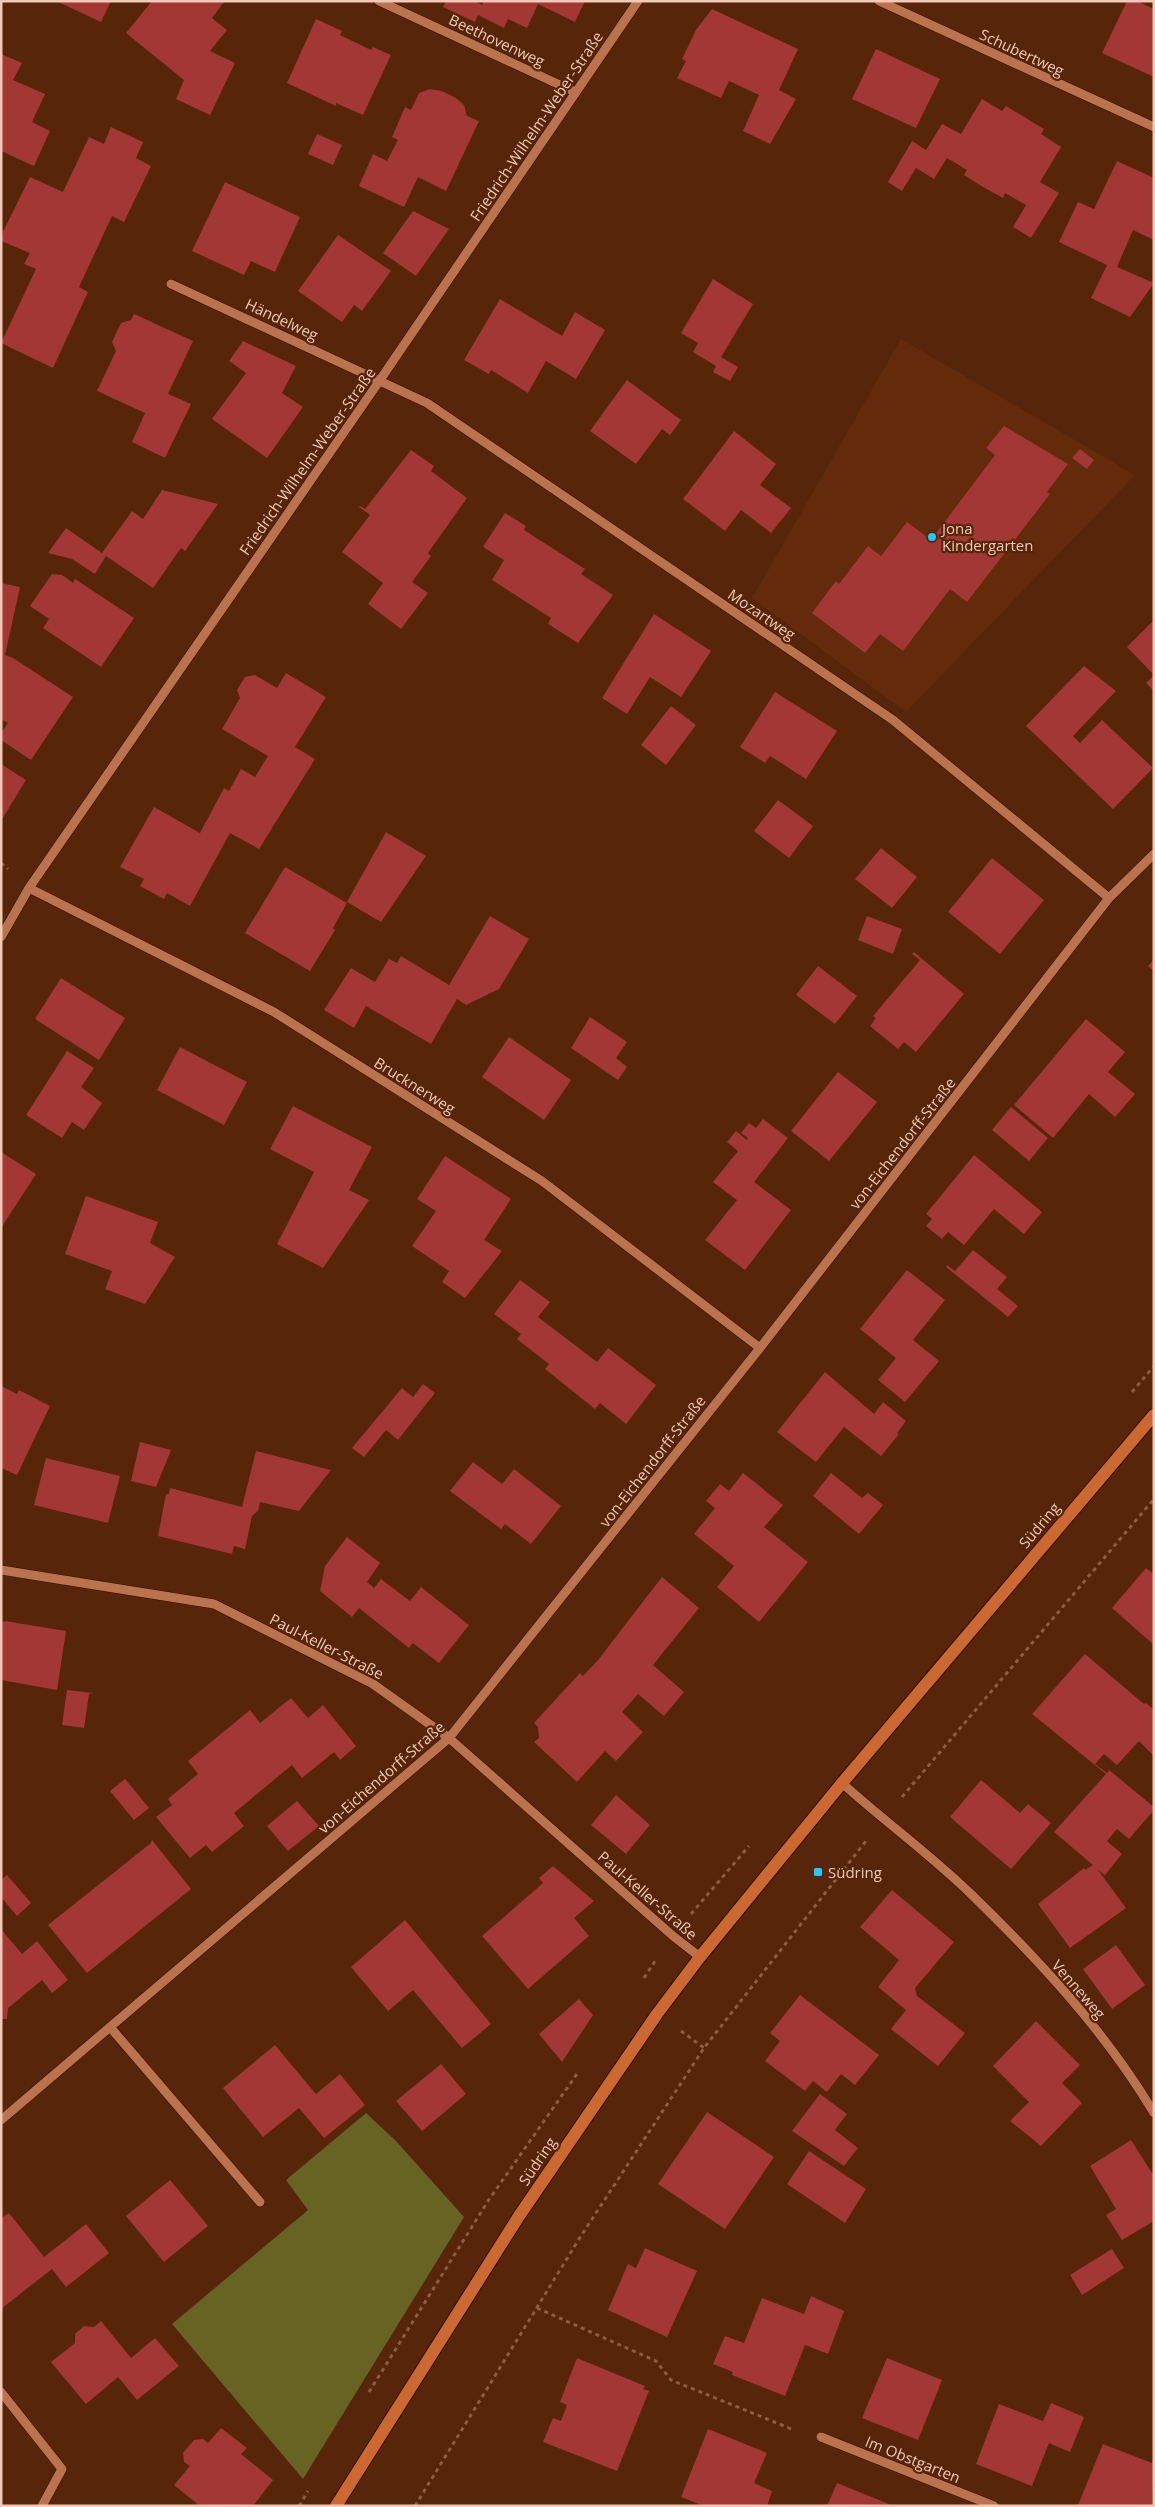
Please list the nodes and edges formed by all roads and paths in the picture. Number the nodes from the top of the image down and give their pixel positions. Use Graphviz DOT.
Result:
graph roads {
  1 [pos="379,1"];
  2 [pos="638,1"];
  3 [pos="879,1"];
  4 [pos="575,92"];
  5 [pos="1154,127"];
  6 [pos="172,284"];
  7 [pos="380,380"];
  8 [pos="1154,854"];
  9 [pos="29,888"];
  10 [pos="1109,898"];
  11 [pos="1,937"];
  12 [pos="760,1348"];
  13 [pos="1154,1415"];
  14 [pos="1154,1499"];
  15 [pos="1,1570"];
  16 [pos="449,1738"];
  17 [pos="842,1783"];
  18 [pos="883,1820"];
  19 [pos="700,1957"];
  20 [pos="110,2026"];
  21 [pos="1154,2113"];
  22 [pos="1,2120"];
  23 [pos="260,2202"];
  24 [pos="537,2308"];
  25 [pos="1,2392"];
  26 [pos="822,2437"];
  27 [pos="42,2506"];
  28 [pos="336,2506"];
  29 [pos="416,2506"];
  30 [pos="994,2506"];
  1 -- 4 [label="street, Beethovenweg"];
  2 -- 4 [label="street, Friedrich-Wilhelm-Weber-Straße"];
  3 -- 5 [label="street, Schubertweg"];
  4 -- 7 [label="street, Friedrich-Wilhelm-Weber-Straße"];
  6 -- 7 [label="street, Händelweg"];
  7 -- 9 [label="street, Friedrich-Wilhelm-Weber-Straße"];
  7 -- 10 [label="street, Mozartweg"];
  8 -- 10 [label="street, von-Eichendorff-Straße"];
  9 -- 11 [label="street, Friedrich-Wilhelm-Weber-Straße"];
  9 -- 12 [label="street, Brucknerweg"];
  10 -- 12 [label="street, von-Eichendorff-Straße"];
  12 -- 16 [label="street, von-Eichendorff-Straße"];
  13 -- 17 [label="main road, Südring"];
  14 -- 18 [label="path"];
  15 -- 16 [label="street, Paul-Keller-Straße"];
  16 -- 19 [label="street, Paul-Keller-Straße"];
  16 -- 20 [label="street, von-Eichendorff-Straße"];
  17 -- 18 [label="street, Venneweg"];
  17 -- 19 [label="main road, Südring"];
  18 -- 21 [label="street, Venneweg"];
  18 -- 24 [label="path"];
  19 -- 28 [label="main road, Südring"];
  20 -- 22 [label="street, von-Eichendorff-Straße"];
  20 -- 23 [label="street"];
  24 -- 26 [label="path"];
  24 -- 29 [label="path"];
  25 -- 27 [label="street"];
  26 -- 30 [label="street, Im Obstgarten"];
}
